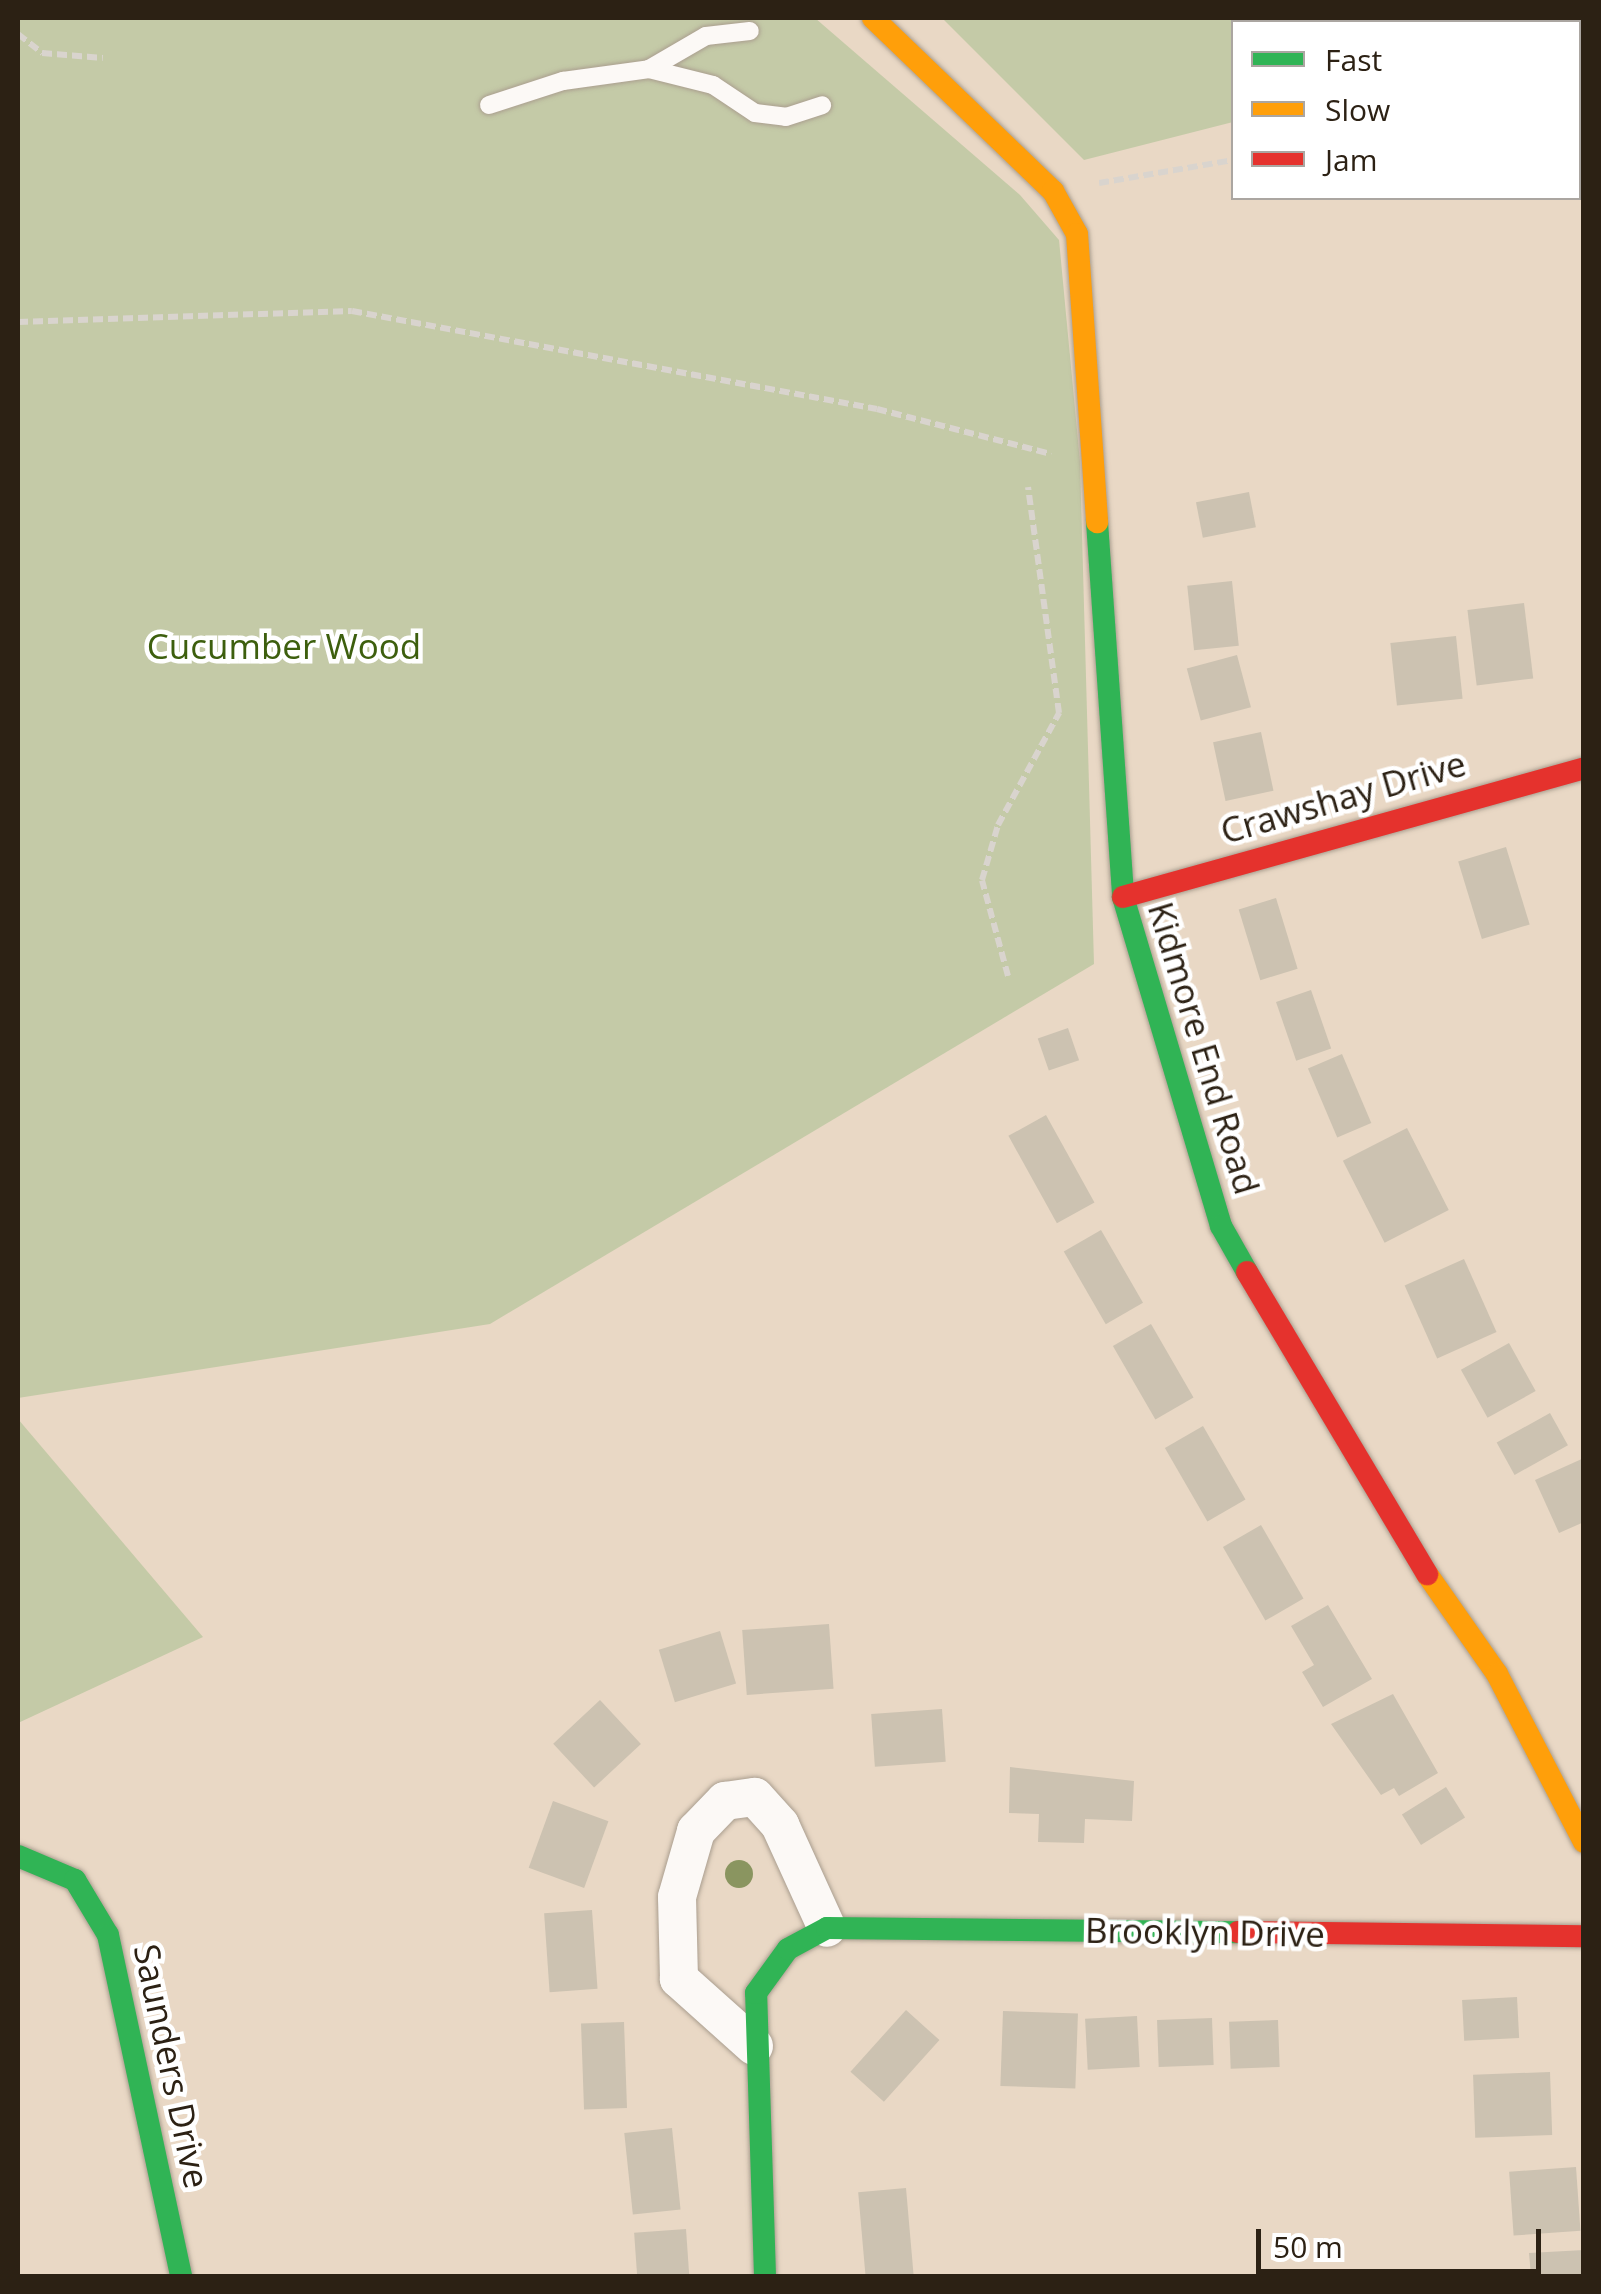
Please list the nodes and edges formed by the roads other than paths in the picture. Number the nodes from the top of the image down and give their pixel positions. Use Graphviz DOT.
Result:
graph roads {
  1 [pos="873,18"];
  2 [pos="750,30"];
  3 [pos="649,69"];
  4 [pos="489,105"];
  5 [pos="822,105"];
  6 [pos="1584,768"];
  7 [pos="1122,897"];
  8 [pos="1584,1842"];
  9 [pos="18,1856"];
  10 [pos="827,1928"];
  11 [pos="1584,1936"];
  12 [pos="754,2046"];
  13 [pos="180,2276"];
  14 [pos="766,2276"];
  1 -- 7 [label="street, Kidmore End Road"];
  2 -- 3 [label="lane"];
  3 -- 4 [label="lane"];
  3 -- 5 [label="lane"];
  6 -- 7 [label="street, Crawshay Drive"];
  7 -- 8 [label="street, Kidmore End Road"];
  9 -- 13 [label="street, Saunders Drive"];
  10 -- 11 [label="street, Brooklyn Drive"];
  10 -- 12 [label="street"];
  10 -- 12 [label="street"];
  12 -- 14 [label="street"];
}
